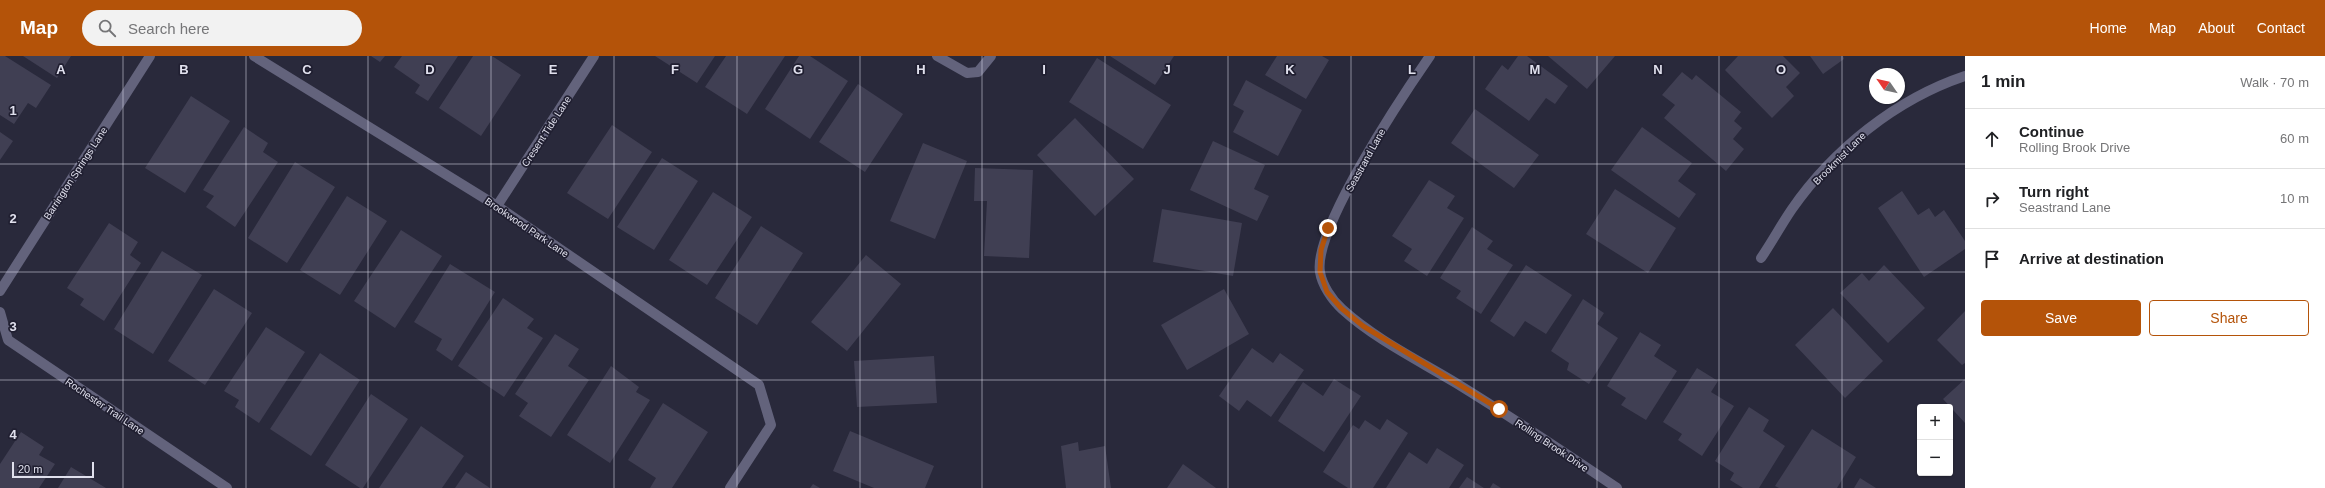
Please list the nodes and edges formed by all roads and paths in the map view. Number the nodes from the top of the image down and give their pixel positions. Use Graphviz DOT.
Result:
graph roads {
  1 [pos="150,56"];
  2 [pos="254,56"];
  3 [pos="594,56"];
  4 [pos="937,56"];
  5 [pos="991,56"];
  6 [pos="1430,56"];
  7 [pos="1965,76"];
  8 [pos="498,206"];
  9 [pos="1762,258"];
  10 [pos="1320,272"];
  11 [pos="0,291"];
  12 [pos="0,312"];
  13 [pos="227,488"];
  14 [pos="730,488"];
  15 [pos="1617,488"];
  1 -- 11 [label="street, Barrington Springs Lane"];
  2 -- 8 [label="street, Brookwood Park Lane"];
  3 -- 8 [label="street, Cresent Tide Lane"];
  4 -- 5 [label="street"];
  6 -- 10 [label="street, Seastrand Lane"];
  7 -- 9 [label="street, Brookmist Lane"];
  8 -- 14 [label="street, Brookwood Park Lane"];
  10 -- 15 [label="street, Rolling Brook Drive"];
  12 -- 13 [label="street, Rochester Trail Lane"];
}
